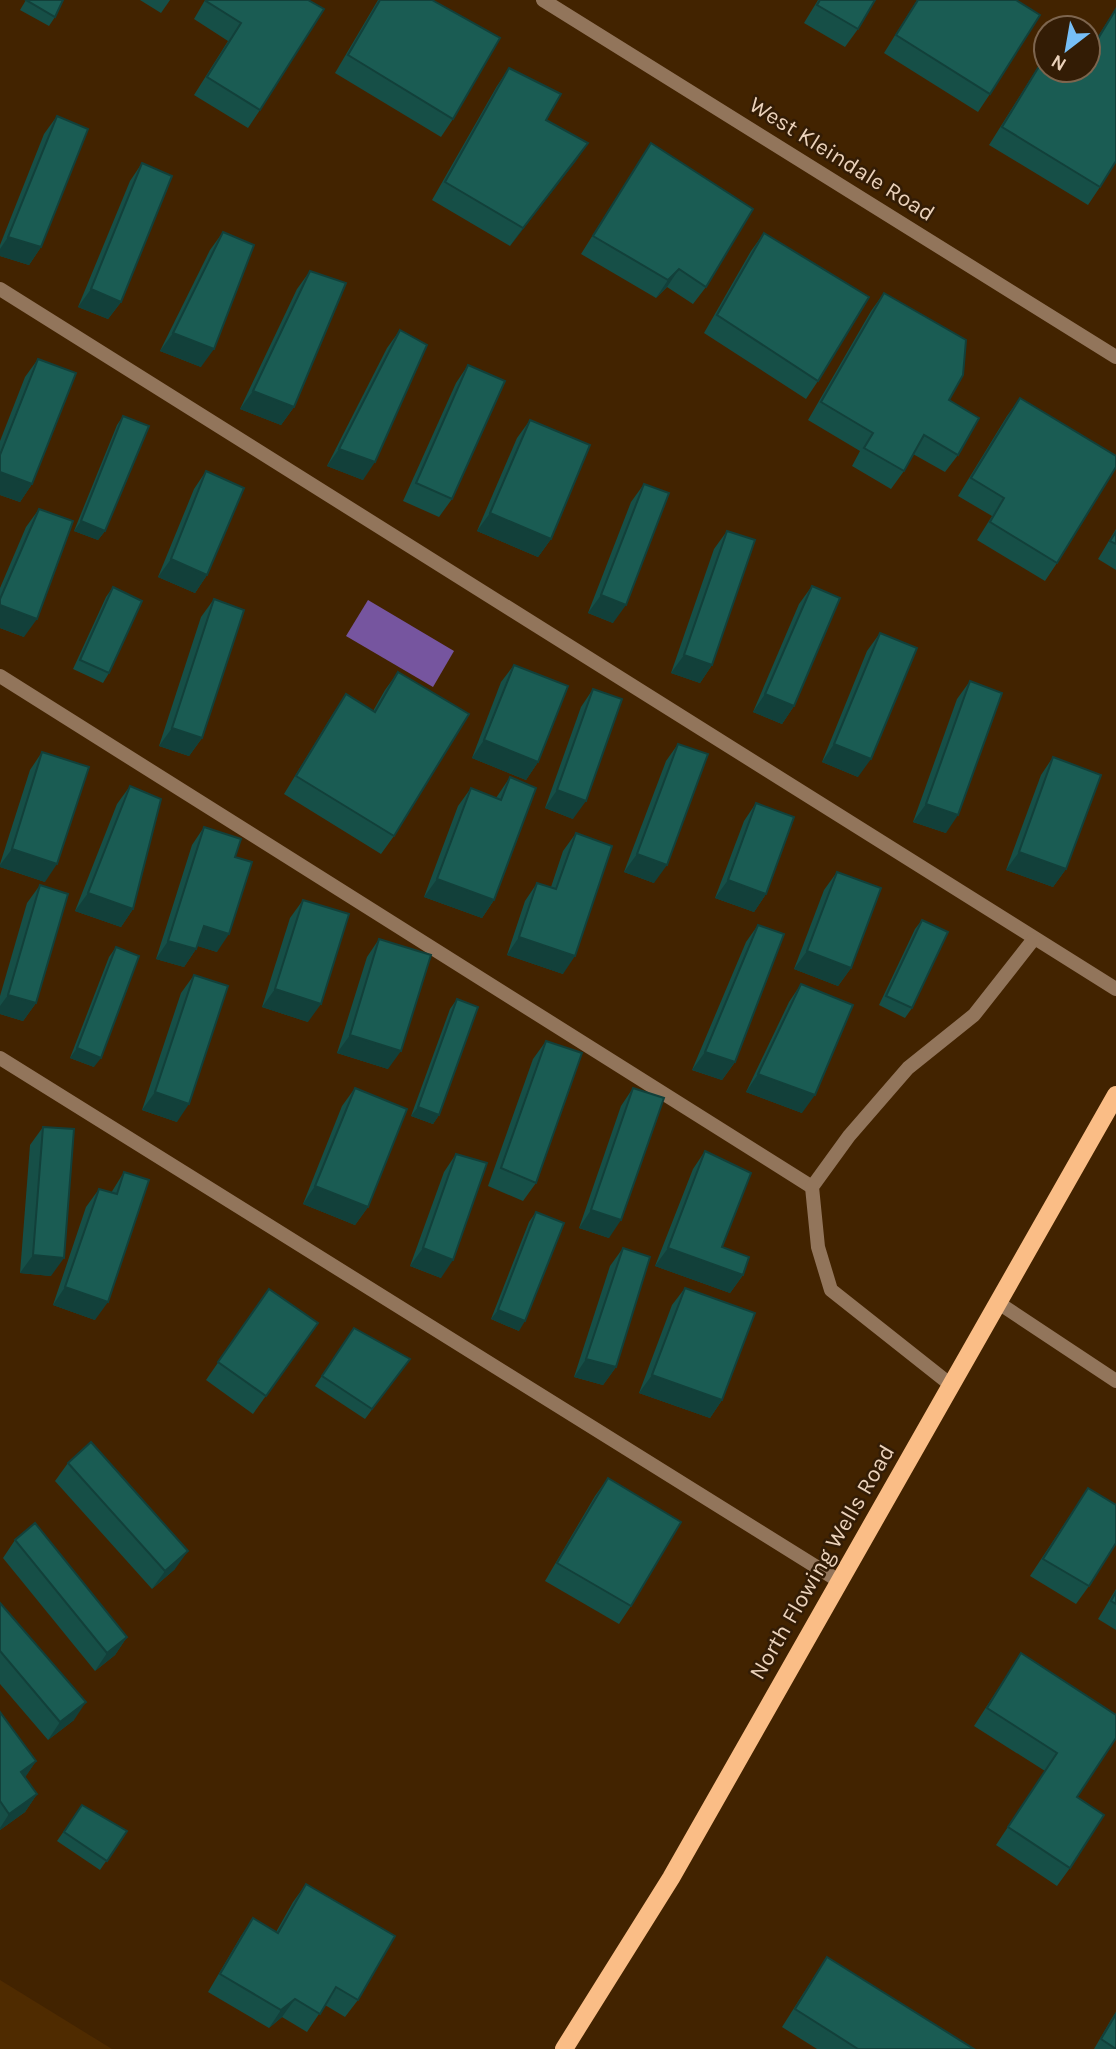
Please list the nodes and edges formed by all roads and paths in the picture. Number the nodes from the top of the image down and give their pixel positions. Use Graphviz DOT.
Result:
graph roads {
  1 [pos="543,0"];
  2 [pos="0,289"];
  3 [pos="1116,357"];
  4 [pos="0,676"];
  5 [pos="1033,940"];
  6 [pos="1116,989"];
  7 [pos="0,1058"];
  8 [pos="1116,1095"];
  9 [pos="812,1187"];
  10 [pos="997,1302"];
  11 [pos="1116,1381"];
  12 [pos="951,1385"];
  13 [pos="839,1581"];
  14 [pos="564,2049"];
  1 -- 3 [label="street, West Kleindale Road"];
  2 -- 5 [label="street"];
  4 -- 9 [label="street"];
  5 -- 6 [label="street"];
  5 -- 9 [label="street"];
  7 -- 13 [label="street"];
  8 -- 10 [label="main road, North Flowing Wells Road"];
  9 -- 12 [label="street"];
  10 -- 11 [label="street"];
  10 -- 12 [label="main road, North Flowing Wells Road"];
  12 -- 13 [label="main road, North Flowing Wells Road"];
  13 -- 14 [label="main road, North Flowing Wells Road"];
}
